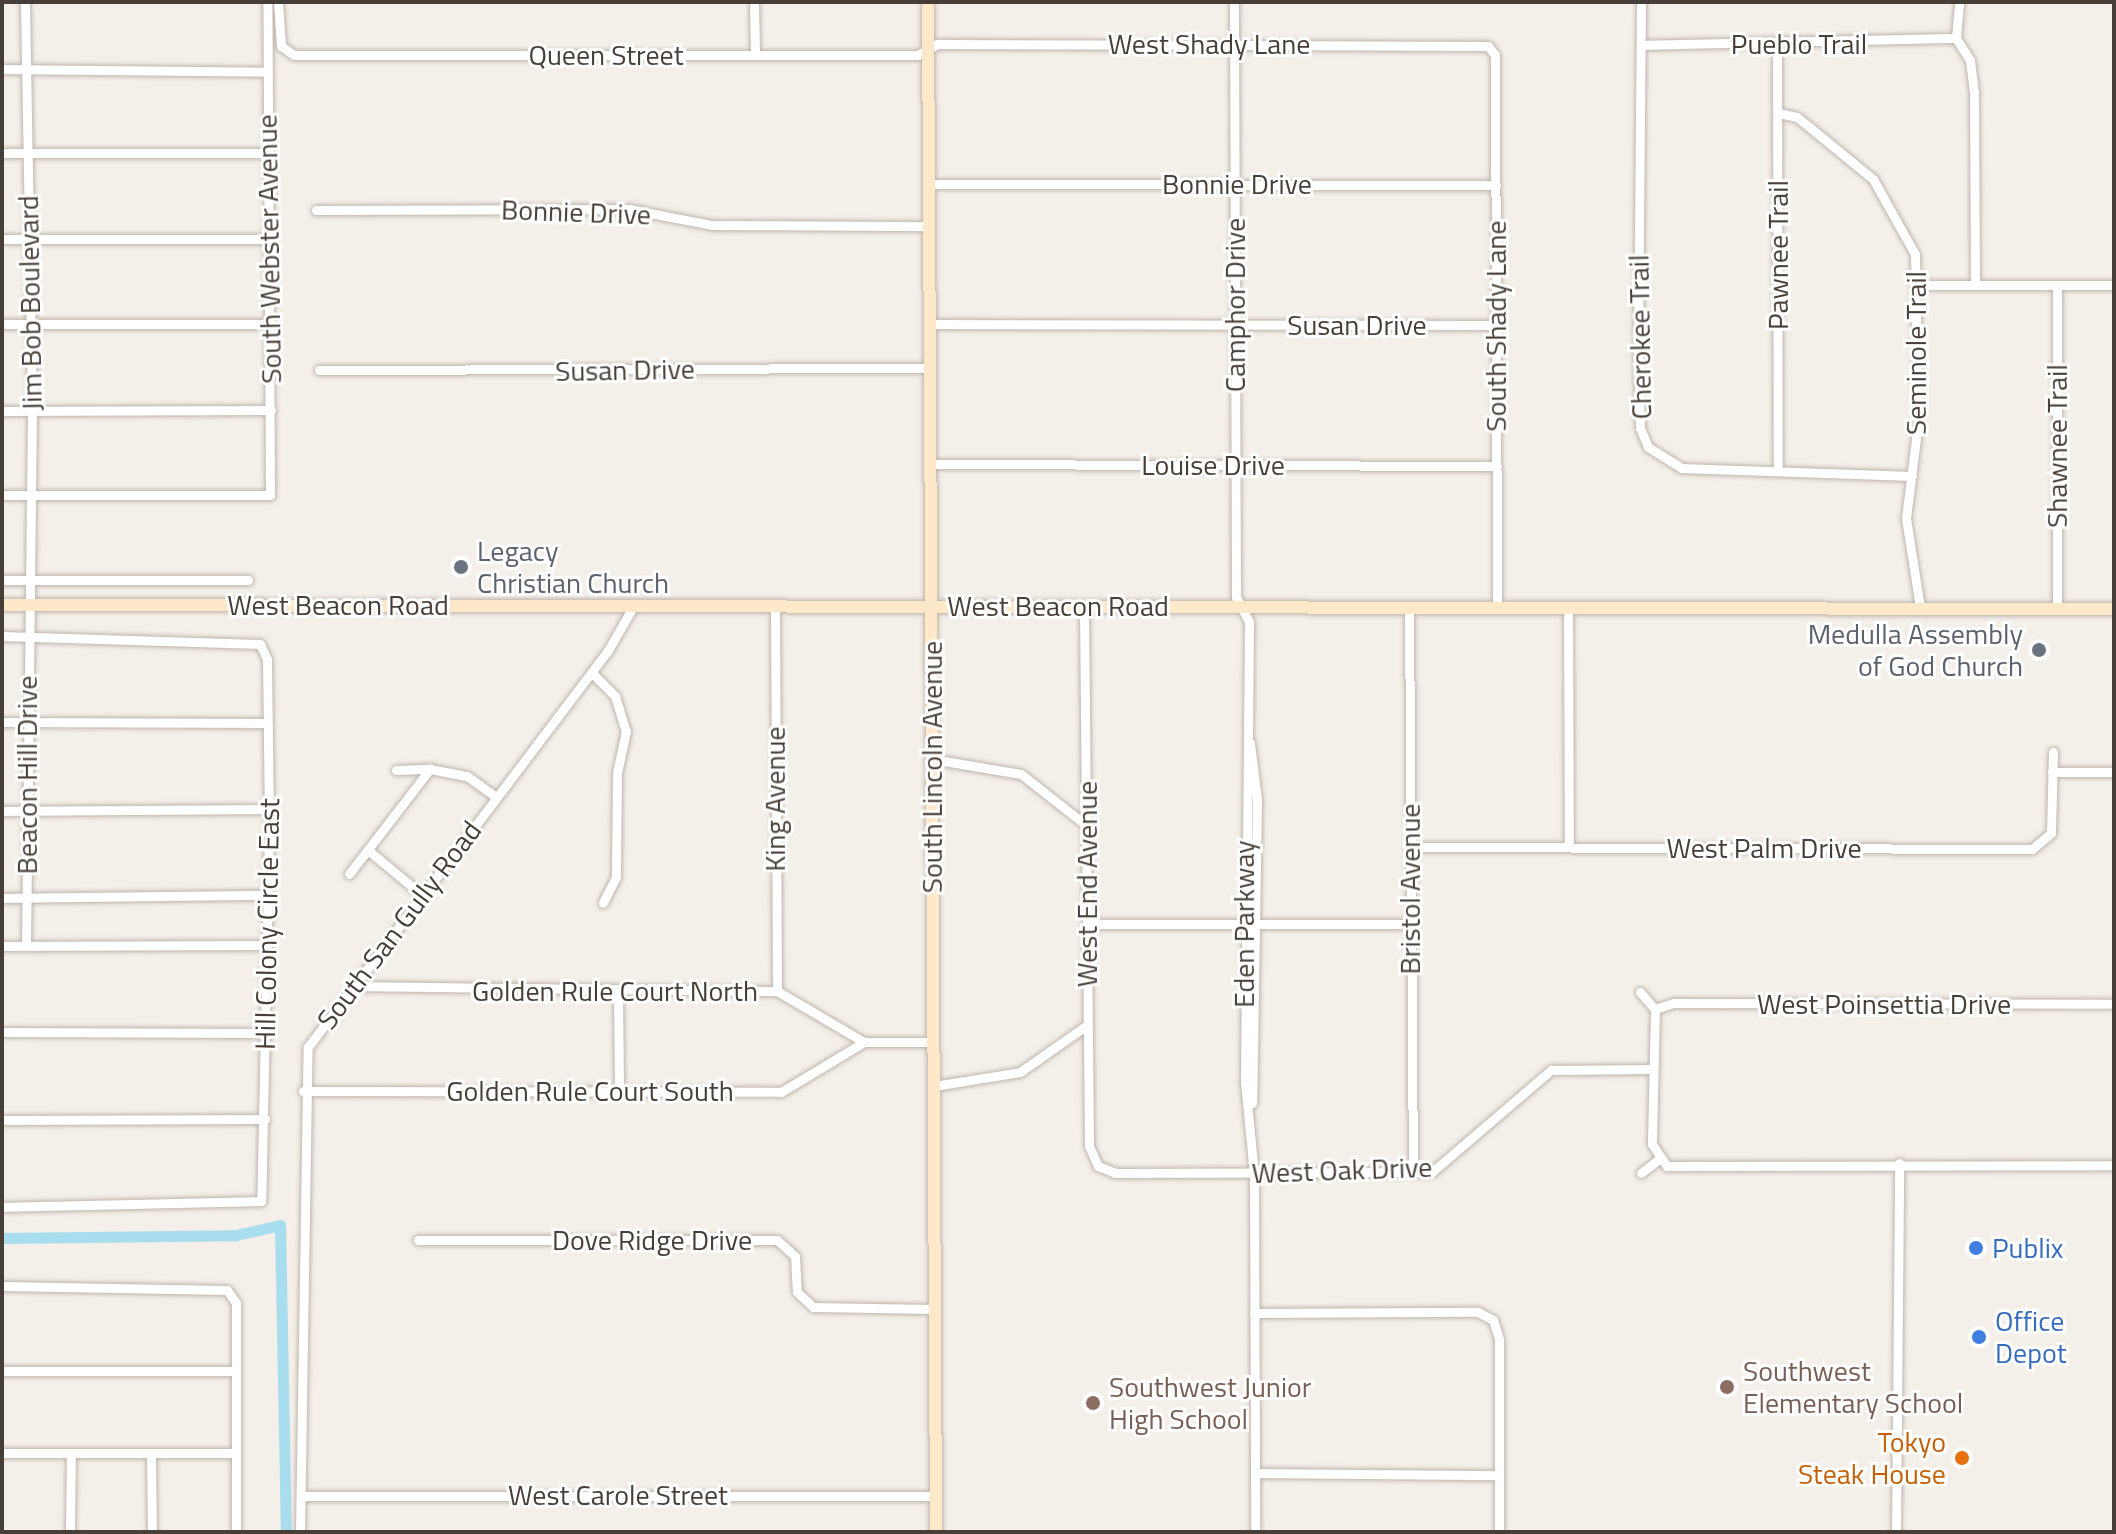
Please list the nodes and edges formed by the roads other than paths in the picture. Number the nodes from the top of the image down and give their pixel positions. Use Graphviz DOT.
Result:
graph roads {
  1 [pos="25,2"];
  2 [pos="267,2"];
  3 [pos="278,2"];
  4 [pos="754,2"];
  5 [pos="928,2"];
  6 [pos="1234,2"];
  7 [pos="1641,2"];
  8 [pos="1959,2"];
  9 [pos="1956,38"];
  10 [pos="1234,44"];
  11 [pos="1777,44"];
  12 [pos="1641,45"];
  13 [pos="1491,48"];
  14 [pos="928,51"];
  15 [pos="755,54"];
  16 [pos="2,69"];
  17 [pos="26,70"];
  18 [pos="267,72"];
  19 [pos="1778,113"];
  20 [pos="2,153"];
  21 [pos="269,153"];
  22 [pos="28,154"];
  23 [pos="930,184"];
  24 [pos="1236,185"];
  25 [pos="1496,185"];
  26 [pos="316,210"];
  27 [pos="930,226"];
  28 [pos="2,239"];
  29 [pos="28,239"];
  30 [pos="270,239"];
  31 [pos="1918,285"];
  32 [pos="1975,285"];
  33 [pos="2114,285"];
  34 [pos="2057,286"];
  35 [pos="2,324"];
  36 [pos="30,324"];
  37 [pos="271,324"];
  38 [pos="930,324"];
  39 [pos="1235,325"];
  40 [pos="1496,325"];
  41 [pos="931,368"];
  42 [pos="319,370"];
  43 [pos="271,410"];
  44 [pos="2,411"];
  45 [pos="32,411"];
  46 [pos="929,464"];
  47 [pos="1235,465"];
  48 [pos="1497,466"];
  49 [pos="1778,466"];
  50 [pos="1912,476"];
  51 [pos="32,494"];
  52 [pos="2,495"];
  53 [pos="31,579"];
  54 [pos="2,580"];
  55 [pos="248,580"];
  56 [pos="2,605"];
  57 [pos="27,605"];
  58 [pos="634,605"];
  59 [pos="932,605"];
  60 [pos="1084,606"];
  61 [pos="1241,606"];
  62 [pos="1409,606"];
  63 [pos="1497,606"];
  64 [pos="1568,606"];
  65 [pos="775,607"];
  66 [pos="1920,607"];
  67 [pos="2057,607"];
  68 [pos="2114,609"];
  69 [pos="2,636"];
  70 [pos="25,636"];
  71 [pos="592,673"];
  72 [pos="27,721"];
  73 [pos="2,722"];
  74 [pos="267,723"];
  75 [pos="1250,743"];
  76 [pos="2053,752"];
  77 [pos="932,759"];
  78 [pos="430,769"];
  79 [pos="396,770"];
  80 [pos="2052,772"];
  81 [pos="2114,772"];
  82 [pos="496,797"];
  83 [pos="268,809"];
  84 [pos="2,811"];
  85 [pos="27,811"];
  86 [pos="1087,826"];
  87 [pos="1410,847"];
  88 [pos="1569,847"];
  89 [pos="369,851"];
  90 [pos="349,874"];
  91 [pos="421,894"];
  92 [pos="265,895"];
  93 [pos="2,898"];
  94 [pos="27,898"];
  95 [pos="603,903"];
  96 [pos="1087,924"];
  97 [pos="1245,924"];
  98 [pos="1258,924"];
  99 [pos="1410,924"];
  100 [pos="26,945"];
  101 [pos="265,945"];
  102 [pos="2,946"];
  103 [pos="352,986"];
  104 [pos="618,991"];
  105 [pos="777,991"];
  106 [pos="1640,992"];
  107 [pos="2114,1004"];
  108 [pos="1655,1009"];
  109 [pos="1087,1025"];
  110 [pos="2,1032"];
  111 [pos="264,1033"];
  112 [pos="864,1042"];
  113 [pos="934,1042"];
  114 [pos="1652,1069"];
  115 [pos="934,1086"];
  116 [pos="303,1091"];
  117 [pos="619,1091"];
  118 [pos="1252,1107"];
  119 [pos="265,1119"];
  120 [pos="2,1120"];
  121 [pos="1659,1159"];
  122 [pos="1093,1160"];
  123 [pos="1899,1163"];
  124 [pos="2114,1165"];
  125 [pos="1413,1172"];
  126 [pos="1641,1173"];
  127 [pos="1254,1174"];
  128 [pos="2,1207"];
  129 [pos="418,1240"];
  130 [pos="2,1286"];
  131 [pos="934,1309"];
  132 [pos="1254,1313"];
  133 [pos="2,1371"];
  134 [pos="236,1371"];
  135 [pos="2,1453"];
  136 [pos="71,1453"];
  137 [pos="236,1453"];
  138 [pos="151,1454"];
  139 [pos="1255,1473"];
  140 [pos="1499,1475"];
  141 [pos="301,1496"];
  142 [pos="936,1496"];
  143 [pos="70,1532"];
  144 [pos="152,1532"];
  145 [pos="236,1532"];
  146 [pos="300,1532"];
  147 [pos="936,1532"];
  148 [pos="1255,1532"];
  149 [pos="1499,1532"];
  150 [pos="1896,1532"];
  1 -- 17 [label="street, Jim Bob Boulevard"];
  2 -- 18 [label="street, South Webster Avenue"];
  3 -- 15 [label="street, Queen Street"];
  4 -- 15 [label="street"];
  5 -- 14 [label="street, South Lincoln Avenue"];
  6 -- 10 [label="street, Camphor Drive"];
  7 -- 12 [label="street, Cherokee Trail"];
  8 -- 9 [label="street"];
  9 -- 11 [label="street, Pueblo Trail"];
  9 -- 32 [label="street"];
  10 -- 13 [label="street, West Shady Lane"];
  10 -- 14 [label="street, West Shady Lane"];
  10 -- 24 [label="street, Camphor Drive"];
  11 -- 12 [label="street, Pueblo Trail"];
  11 -- 19 [label="street, Pawnee Trail"];
  12 -- 49 [label="street, Cherokee Trail"];
  13 -- 25 [label="street, South Shady Lane"];
  14 -- 15 [label="street, Queen Street"];
  14 -- 23 [label="street, South Lincoln Avenue"];
  16 -- 17 [label="street"];
  17 -- 18 [label="street"];
  17 -- 22 [label="street, Jim Bob Boulevard"];
  18 -- 21 [label="street, South Webster Avenue"];
  19 -- 31 [label="street, Seminole Trail"];
  19 -- 49 [label="street, Pawnee Trail"];
  20 -- 22 [label="street"];
  21 -- 22 [label="street"];
  21 -- 30 [label="street, South Webster Avenue"];
  22 -- 29 [label="street, Jim Bob Boulevard"];
  23 -- 24 [label="street, Bonnie Drive"];
  23 -- 27 [label="street, South Lincoln Avenue"];
  24 -- 25 [label="street, Bonnie Drive"];
  24 -- 39 [label="street, Camphor Drive"];
  25 -- 40 [label="street, South Shady Lane"];
  26 -- 27 [label="street, Bonnie Drive"];
  27 -- 38 [label="street, South Lincoln Avenue"];
  28 -- 29 [label="street"];
  29 -- 30 [label="street"];
  29 -- 36 [label="street, Jim Bob Boulevard"];
  30 -- 37 [label="street, South Webster Avenue"];
  31 -- 32 [label="street"];
  31 -- 50 [label="street, Seminole Trail"];
  32 -- 34 [label="street"];
  33 -- 34 [label="street"];
  34 -- 67 [label="street, Shawnee Trail"];
  35 -- 36 [label="street"];
  36 -- 37 [label="street"];
  36 -- 45 [label="street, Jim Bob Boulevard"];
  37 -- 43 [label="street, South Webster Avenue"];
  38 -- 39 [label="street, Susan Drive"];
  38 -- 41 [label="street, South Lincoln Avenue"];
  39 -- 40 [label="street, Susan Drive"];
  39 -- 47 [label="street, Camphor Drive"];
  40 -- 48 [label="street, South Shady Lane"];
  41 -- 42 [label="street, Susan Drive"];
  41 -- 46 [label="street, South Lincoln Avenue"];
  43 -- 45 [label="street"];
  43 -- 51 [label="street, South Webster Avenue"];
  44 -- 45 [label="street"];
  45 -- 51 [label="street, Jim Bob Boulevard"];
  46 -- 47 [label="street, Louise Drive"];
  46 -- 59 [label="street, South Lincoln Avenue"];
  47 -- 48 [label="street, Louise Drive"];
  47 -- 61 [label="street, Camphor Drive"];
  48 -- 63 [label="street, South Shady Lane"];
  49 -- 50 [label="street, Cherokee Trail"];
  50 -- 66 [label="street, Seminole Trail"];
  51 -- 52 [label="street"];
  51 -- 53 [label="street, Jim Bob Boulevard"];
  53 -- 54 [label="street"];
  53 -- 55 [label="street"];
  53 -- 57 [label="street, Jim Bob Boulevard"];
  56 -- 57 [label="street, West Beacon Road"];
  57 -- 58 [label="street, West Beacon Road"];
  57 -- 70 [label="street, Beacon Hill Drive"];
  58 -- 65 [label="street, West Beacon Road"];
  58 -- 71 [label="street, South San Gully Road"];
  59 -- 60 [label="street, West Beacon Road"];
  59 -- 65 [label="street, West Beacon Road"];
  59 -- 77 [label="street, South Lincoln Avenue"];
  60 -- 61 [label="street, West Beacon Road"];
  60 -- 86 [label="street, West End Avenue"];
  61 -- 62 [label="street, West Beacon Road"];
  61 -- 75 [label="street, Eden Parkway"];
  62 -- 63 [label="street, West Beacon Road"];
  62 -- 87 [label="street, Bristol Avenue"];
  63 -- 64 [label="street, West Beacon Road"];
  64 -- 66 [label="street, West Beacon Road"];
  64 -- 88 [label="street"];
  65 -- 105 [label="street, King Avenue"];
  66 -- 67 [label="street, West Beacon Road"];
  67 -- 68 [label="street, West Beacon Road"];
  69 -- 70 [label="street"];
  70 -- 72 [label="street, Beacon Hill Drive"];
  70 -- 74 [label="street, Hill Colony Circle East"];
  71 -- 82 [label="street, South San Gully Road"];
  71 -- 95 [label="street"];
  72 -- 73 [label="street"];
  72 -- 74 [label="street"];
  72 -- 85 [label="street, Beacon Hill Drive"];
  74 -- 83 [label="street, Hill Colony Circle East"];
  75 -- 97 [label="street, Eden Parkway"];
  75 -- 98 [label="street, Eden Parkway"];
  76 -- 80 [label="street, West Palm Drive"];
  77 -- 86 [label="street"];
  77 -- 113 [label="street, South Lincoln Avenue"];
  78 -- 79 [label="street"];
  78 -- 82 [label="street"];
  78 -- 89 [label="street"];
  80 -- 81 [label="street"];
  80 -- 88 [label="street, West Palm Drive"];
  82 -- 91 [label="street, South San Gully Road"];
  83 -- 85 [label="street"];
  83 -- 92 [label="street, Hill Colony Circle East"];
  84 -- 85 [label="street"];
  85 -- 94 [label="street, Beacon Hill Drive"];
  86 -- 96 [label="street, West End Avenue"];
  87 -- 88 [label="street, West Palm Drive"];
  87 -- 99 [label="street, Bristol Avenue"];
  89 -- 90 [label="street"];
  89 -- 91 [label="street"];
  91 -- 103 [label="street, South San Gully Road"];
  92 -- 94 [label="street"];
  92 -- 101 [label="street, Hill Colony Circle East"];
  93 -- 94 [label="street"];
  94 -- 100 [label="street, Beacon Hill Drive"];
  96 -- 97 [label="street"];
  96 -- 109 [label="street, West End Avenue"];
  97 -- 98 [label="street"];
  97 -- 118 [label="street, Eden Parkway"];
  98 -- 99 [label="street"];
  98 -- 118 [label="street, Eden Parkway"];
  99 -- 125 [label="street, Bristol Avenue"];
  100 -- 101 [label="street"];
  100 -- 102 [label="street"];
  101 -- 111 [label="street, Hill Colony Circle East"];
  103 -- 104 [label="street, Golden Rule Court North"];
  103 -- 116 [label="street, South San Gully Road"];
  104 -- 105 [label="street, Golden Rule Court North"];
  104 -- 117 [label="street"];
  105 -- 112 [label="street, Golden Rule Court North"];
  106 -- 108 [label="street"];
  107 -- 108 [label="street, West Poinsettia Drive"];
  108 -- 114 [label="street"];
  109 -- 115 [label="street"];
  109 -- 122 [label="street, West End Avenue"];
  110 -- 111 [label="street"];
  111 -- 119 [label="street, Hill Colony Circle East"];
  112 -- 113 [label="street"];
  112 -- 117 [label="street, Golden Rule Court South"];
  113 -- 115 [label="street, South Lincoln Avenue"];
  114 -- 121 [label="street"];
  114 -- 125 [label="street, West Oak Drive"];
  115 -- 131 [label="street, South Lincoln Avenue"];
  116 -- 117 [label="street, Golden Rule Court South"];
  116 -- 141 [label="street, South San Gully Road"];
  118 -- 127 [label="street, Eden Parkway"];
  119 -- 120 [label="street"];
  119 -- 128 [label="street, Hill Colony Circle East"];
  121 -- 123 [label="street"];
  121 -- 126 [label="street"];
  122 -- 127 [label="street, West Oak Drive"];
  123 -- 124 [label="street"];
  123 -- 150 [label="street"];
  125 -- 127 [label="street, West Oak Drive"];
  127 -- 132 [label="street, Eden Parkway"];
  129 -- 131 [label="street, Dove Ridge Drive"];
  130 -- 134 [label="street"];
  131 -- 142 [label="street, South Lincoln Avenue"];
  132 -- 139 [label="street, Eden Parkway"];
  132 -- 140 [label="street"];
  133 -- 134 [label="street"];
  134 -- 137 [label="street"];
  135 -- 136 [label="street"];
  136 -- 138 [label="street"];
  136 -- 143 [label="street"];
  137 -- 138 [label="street"];
  137 -- 145 [label="street"];
  138 -- 144 [label="street"];
  139 -- 140 [label="street"];
  139 -- 148 [label="street, Eden Parkway"];
  140 -- 149 [label="street"];
  141 -- 142 [label="street, West Carole Street"];
  141 -- 146 [label="street, South San Gully Road"];
  142 -- 147 [label="street, South Lincoln Avenue"];
}
